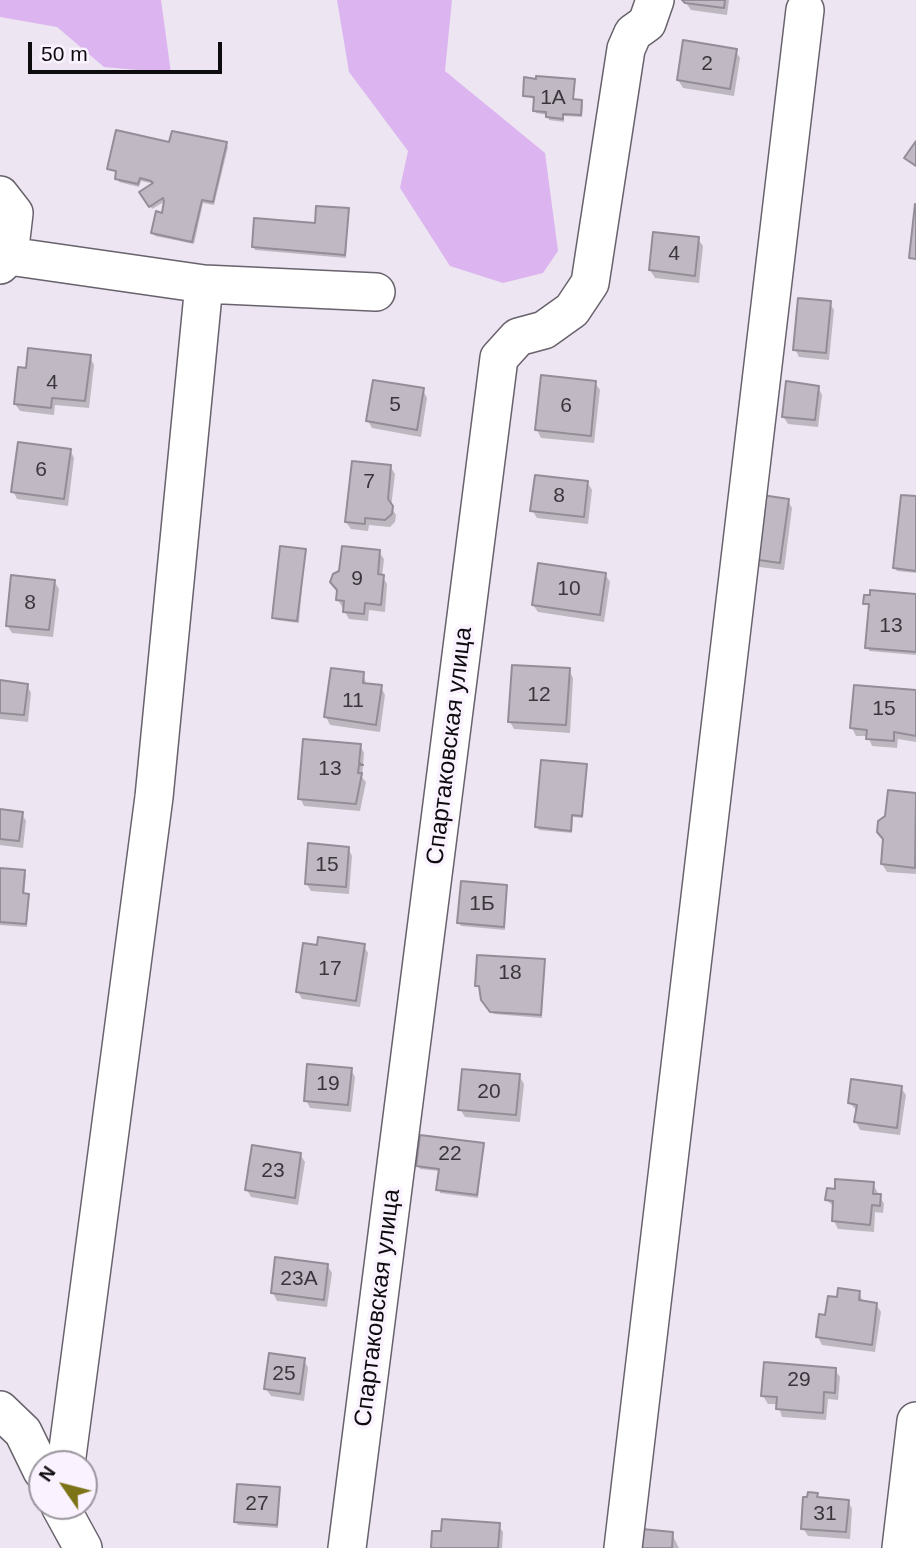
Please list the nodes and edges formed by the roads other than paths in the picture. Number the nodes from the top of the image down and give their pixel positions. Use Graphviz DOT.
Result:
graph roads {
  1 [pos="655,0"];
  2 [pos="805,10"];
  3 [pos="7,204"];
  4 [pos="5,261"];
  5 [pos="204,284"];
  6 [pos="376,292"];
  7 [pos="0,1410"];
  8 [pos="916,1421"];
  9 [pos="32,1450"];
  10 [pos="68,1450"];
  11 [pos="68,1520"];
  12 [pos="83,1548"];
  13 [pos="347,1548"];
  14 [pos="623,1548"];
  15 [pos="901,1548"];
  1 -- 13 [label="street, Спартаковская улица"];
  2 -- 14 [label="street"];
  3 -- 4 [label="street"];
  4 -- 5 [label="street"];
  5 -- 6 [label="street"];
  5 -- 10 [label="street"];
  7 -- 9 [label="street"];
  8 -- 15 [label="street"];
  11 -- 12 [label="street"];
}
